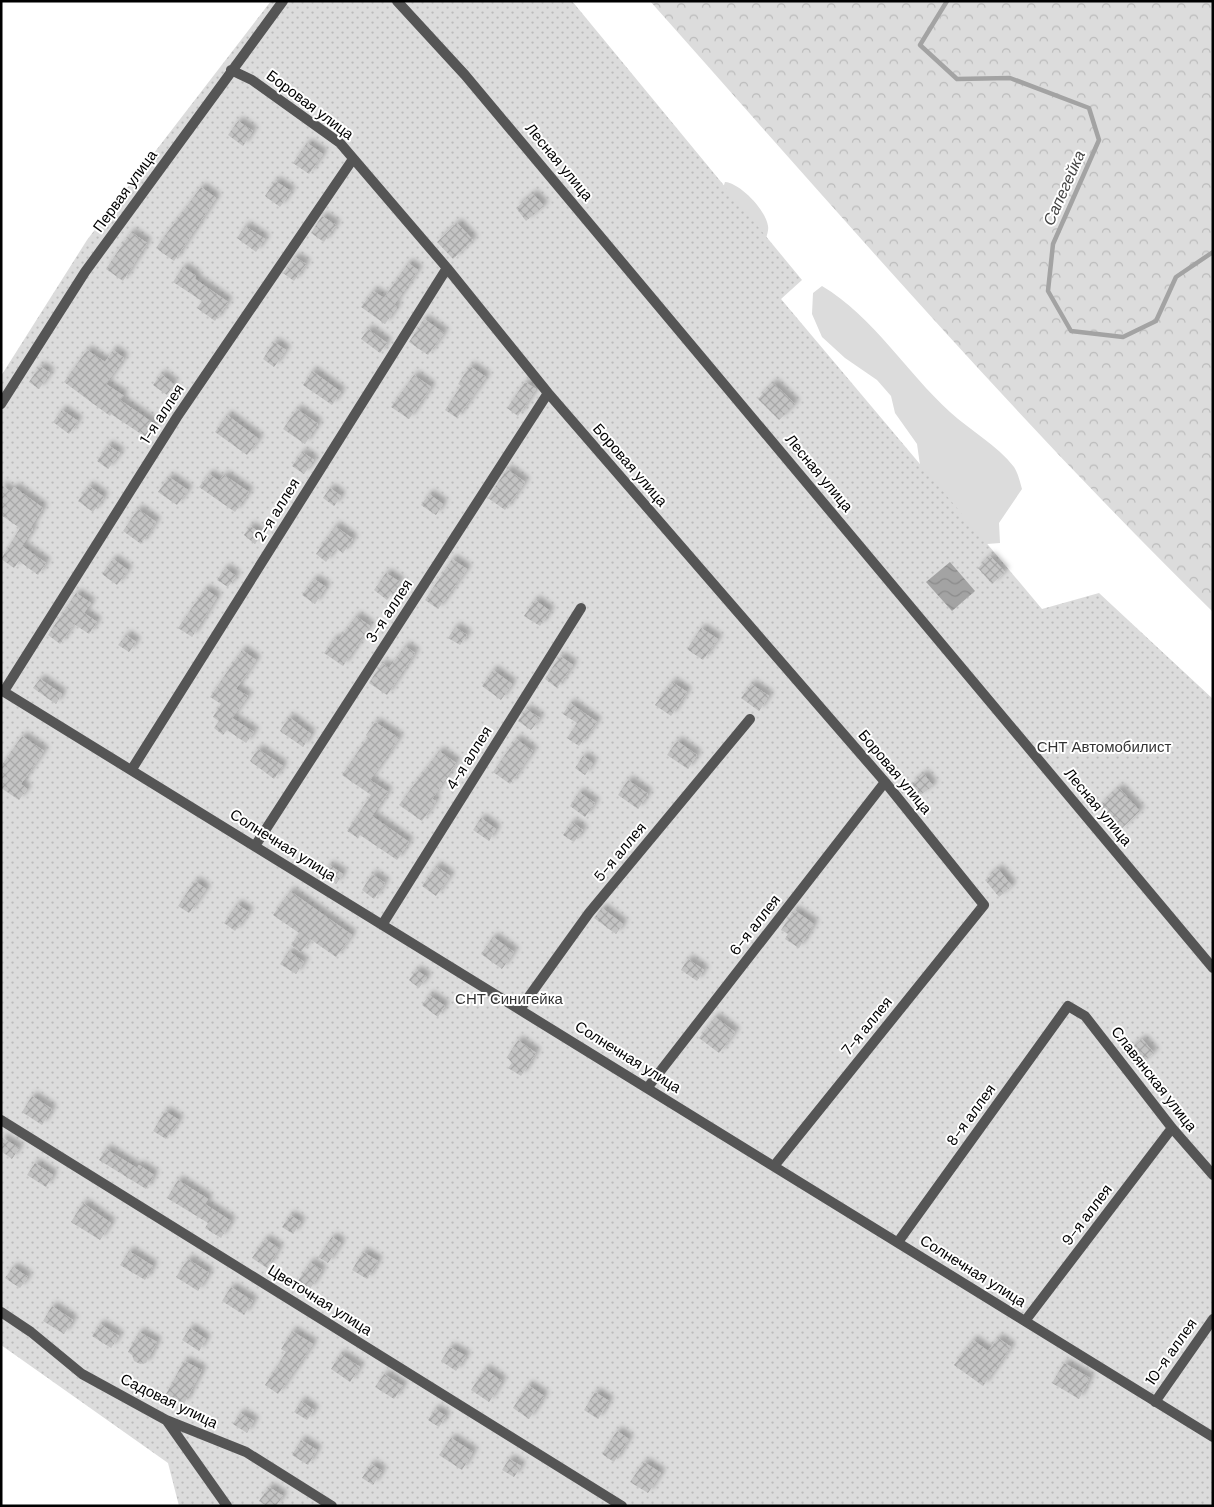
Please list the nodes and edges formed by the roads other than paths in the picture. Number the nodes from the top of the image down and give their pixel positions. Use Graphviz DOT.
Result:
graph roads {
  1 [pos="283,1"];
  2 [pos="397,1"];
  3 [pos="231,70"];
  4 [pos="353,159"];
  5 [pos="448,268"];
  6 [pos="548,393"];
  7 [pos="1,404"];
  8 [pos="581,608"];
  9 [pos="3,690"];
  10 [pos="750,720"];
  11 [pos="132,769"];
  12 [pos="885,782"];
  13 [pos="255,846"];
  14 [pos="984,905"];
  15 [pos="382,925"];
  16 [pos="1213,968"];
  17 [pos="1068,1006"];
  18 [pos="520,1009"];
  19 [pos="648,1087"];
  20 [pos="1,1120"];
  21 [pos="1172,1128"];
  22 [pos="774,1166"];
  23 [pos="1213,1176"];
  24 [pos="898,1242"];
  25 [pos="1,1312"];
  26 [pos="1213,1319"];
  27 [pos="1025,1321"];
  28 [pos="1155,1402"];
  29 [pos="166,1420"];
  30 [pos="1213,1437"];
  31 [pos="227,1506"];
  32 [pos="332,1506"];
  33 [pos="622,1506"];
  1 -- 3 [label="street, Первая улица"];
  2 -- 16 [label="street, Лесная улица"];
  3 -- 4 [label="street, Боровая улица"];
  3 -- 7 [label="street, Первая улица"];
  4 -- 5 [label="street, Боровая улица"];
  4 -- 9 [label="street, 1-я аллея"];
  5 -- 6 [label="street, Боровая улица"];
  5 -- 11 [label="street, 2-я аллея"];
  6 -- 12 [label="street, Боровая улица"];
  6 -- 13 [label="street, 3-я аллея"];
  8 -- 15 [label="street, 4-я аллея"];
  9 -- 11 [label="street, Солнечная улица"];
  10 -- 18 [label="street, 5-я аллея"];
  11 -- 13 [label="street, Солнечная улица"];
  12 -- 14 [label="street, Боровая улица"];
  12 -- 19 [label="street, 6-я аллея"];
  13 -- 15 [label="street, Солнечная улица"];
  14 -- 22 [label="street, 7-я аллея"];
  15 -- 18 [label="street, Солнечная улица"];
  17 -- 21 [label="street, Славянская улица"];
  17 -- 24 [label="street, 8-я аллея"];
  18 -- 19 [label="street, Солнечная улица"];
  19 -- 22 [label="street, Солнечная улица"];
  20 -- 33 [label="street, Цветочная улица"];
  21 -- 23 [label="street, Славянская улица"];
  21 -- 27 [label="street, 9-я аллея"];
  22 -- 24 [label="street, Солнечная улица"];
  24 -- 27 [label="street, Солнечная улица"];
  25 -- 29 [label="street, Садовая улица"];
  26 -- 28 [label="street, 10-я аллея"];
  27 -- 28 [label="street, Солнечная улица"];
  28 -- 30 [label="street, Солнечная улица"];
  29 -- 31 [label="street"];
  29 -- 32 [label="street, Садовая улица"];
}
